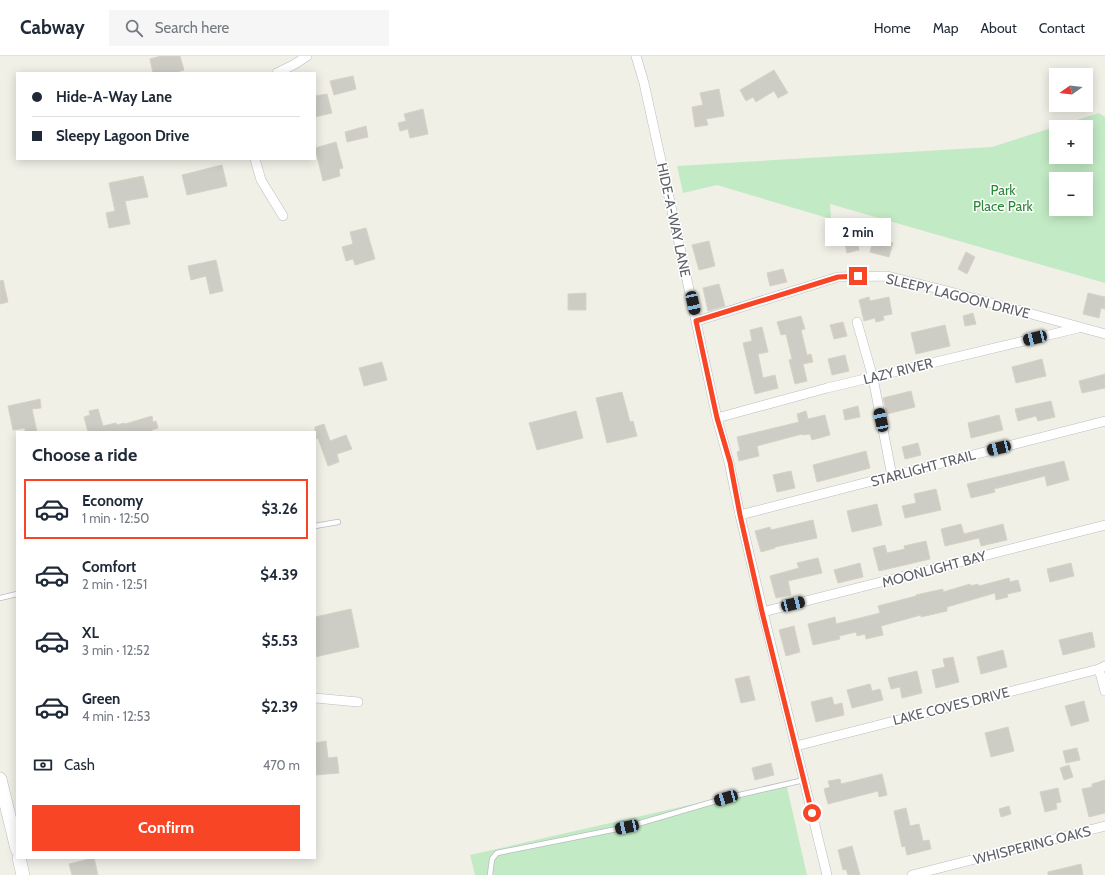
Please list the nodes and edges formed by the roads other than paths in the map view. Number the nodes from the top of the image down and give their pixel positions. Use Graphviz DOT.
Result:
graph roads {
  1 [pos="307,56"];
  2 [pos="638,56"];
  3 [pos="279,72"];
  4 [pos="255,160"];
  5 [pos="282,216"];
  6 [pos="696,321"];
  7 [pos="857,322"];
  8 [pos="1079,327"];
  9 [pos="1105,334"];
  10 [pos="873,378"];
  11 [pos="717,418"];
  12 [pos="1105,421"];
  13 [pos="892,476"];
  14 [pos="740,515"];
  15 [pos="338,522"];
  16 [pos="1105,525"];
  17 [pos="316,526"];
  18 [pos="16,594"];
  19 [pos="0,598"];
  20 [pos="762,612"];
  21 [pos="1102,667"];
  22 [pos="1105,691"];
  23 [pos="316,698"];
  24 [pos="358,702"];
  25 [pos="796,746"];
  26 [pos="0,779"];
  27 [pos="804,780"];
  28 [pos="13,818"];
  29 [pos="1105,826"];
  30 [pos="16,841"];
  31 [pos="19,859"];
  32 [pos="23,875"];
  33 [pos="490,875"];
  34 [pos="827,875"];
  35 [pos="912,875"];
  1 -- 3 [label="street"];
  2 -- 6 [label="street, HIDE-A-WAY LANE"];
  4 -- 5 [label="street"];
  6 -- 8 [label="street, SLEEPY LAGOON DRIVE"];
  6 -- 11 [label="street, HIDE-A-WAY LANE"];
  7 -- 10 [label="street"];
  8 -- 9 [label="street, SLEEPY LAGOON DRIVE"];
  8 -- 10 [label="street, LAZY RIVER"];
  10 -- 11 [label="street, LAZY RIVER"];
  10 -- 13 [label="street"];
  11 -- 14 [label="street, HIDE-A-WAY LANE"];
  12 -- 13 [label="street, STARLIGHT TRAIL"];
  13 -- 14 [label="street, STARLIGHT TRAIL"];
  14 -- 20 [label="street, HIDE-A-WAY LANE"];
  15 -- 17 [label="lane"];
  16 -- 20 [label="street, MOONLIGHT BAY"];
  18 -- 19 [label="lane"];
  20 -- 25 [label="street, HIDE-A-WAY LANE"];
  21 -- 22 [label="street"];
  21 -- 25 [label="street, LAKE COVES DRIVE"];
  23 -- 24 [label="street"];
  25 -- 27 [label="street, HIDE-A-WAY LANE"];
  26 -- 28 [label="street"];
  27 -- 33 [label="lane"];
  27 -- 34 [label="street, HIDE-A-WAY LANE"];
  28 -- 30 [label="street"];
  29 -- 35 [label="street, WHISPERING OAKS"];
  31 -- 32 [label="street"];
}
